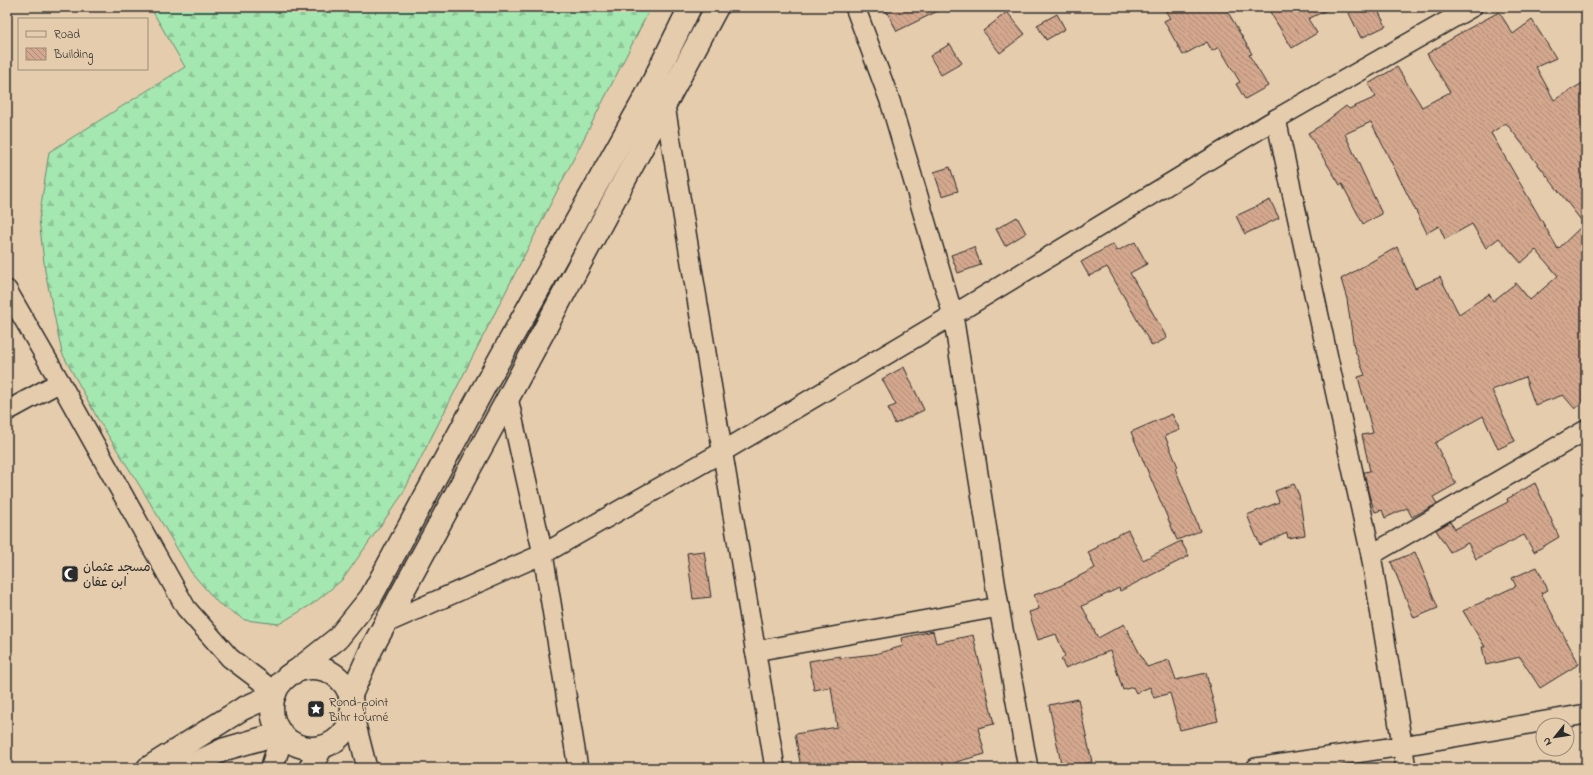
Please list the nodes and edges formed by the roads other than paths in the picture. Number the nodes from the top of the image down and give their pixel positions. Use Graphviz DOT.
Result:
graph roads {
  1 [pos="690,7"];
  2 [pos="718,7"];
  3 [pos="855,7"];
  4 [pos="1472,7"];
  5 [pos="665,106"];
  6 [pos="1276,119"];
  7 [pos="7,290"];
  8 [pos="953,315"];
  9 [pos="60,382"];
  10 [pos="508,398"];
  11 [pos="7,411"];
  12 [pos="1586,430"];
  13 [pos="722,452"];
  14 [pos="543,554"];
  15 [pos="1371,555"];
  16 [pos="999,607"];
  17 [pos="386,623"];
  18 [pos="756,651"];
  19 [pos="295,672"];
  20 [pos="275,693"];
  21 [pos="351,703"];
  22 [pos="1586,714"];
  23 [pos="281,734"];
  24 [pos="1402,746"];
  25 [pos="322,747"];
  26 [pos="148,768"];
  27 [pos="186,768"];
  28 [pos="272,768"];
  29 [pos="310,768"];
  30 [pos="367,768"];
  31 [pos="578,768"];
  32 [pos="775,768"];
  33 [pos="1028,768"];
  34 [pos="1256,768"];
  35 [pos="1406,768"];
  1 -- 19 [label="main road"];
  2 -- 5 [label="main road"];
  3 -- 8 [label="street"];
  4 -- 6 [label="street"];
  5 -- 10 [label="main road"];
  5 -- 13 [label="street"];
  6 -- 8 [label="street"];
  6 -- 15 [label="street"];
  7 -- 9 [label="street"];
  8 -- 13 [label="street"];
  8 -- 16 [label="street"];
  9 -- 11 [label="street"];
  9 -- 20 [label="street"];
  10 -- 14 [label="street"];
  10 -- 17 [label="main road"];
  12 -- 15 [label="street"];
  13 -- 14 [label="street"];
  13 -- 18 [label="street"];
  14 -- 17 [label="street"];
  14 -- 31 [label="street"];
  15 -- 24 [label="street"];
  16 -- 18 [label="street"];
  16 -- 33 [label="street"];
  17 -- 21 [label="main road"];
  18 -- 32 [label="street"];
  19 -- 20 [label="main road"];
  19 -- 21 [label="main road"];
  20 -- 23 [label="main road"];
  20 -- 26 [label="main road"];
  21 -- 25 [label="main road"];
  21 -- 30 [label="street"];
  22 -- 24 [label="street"];
  23 -- 25 [label="main road"];
  23 -- 27 [label="main road"];
  23 -- 28 [label="main road"];
  24 -- 34 [label="street"];
  24 -- 35 [label="street"];
  25 -- 29 [label="main road"];
}
